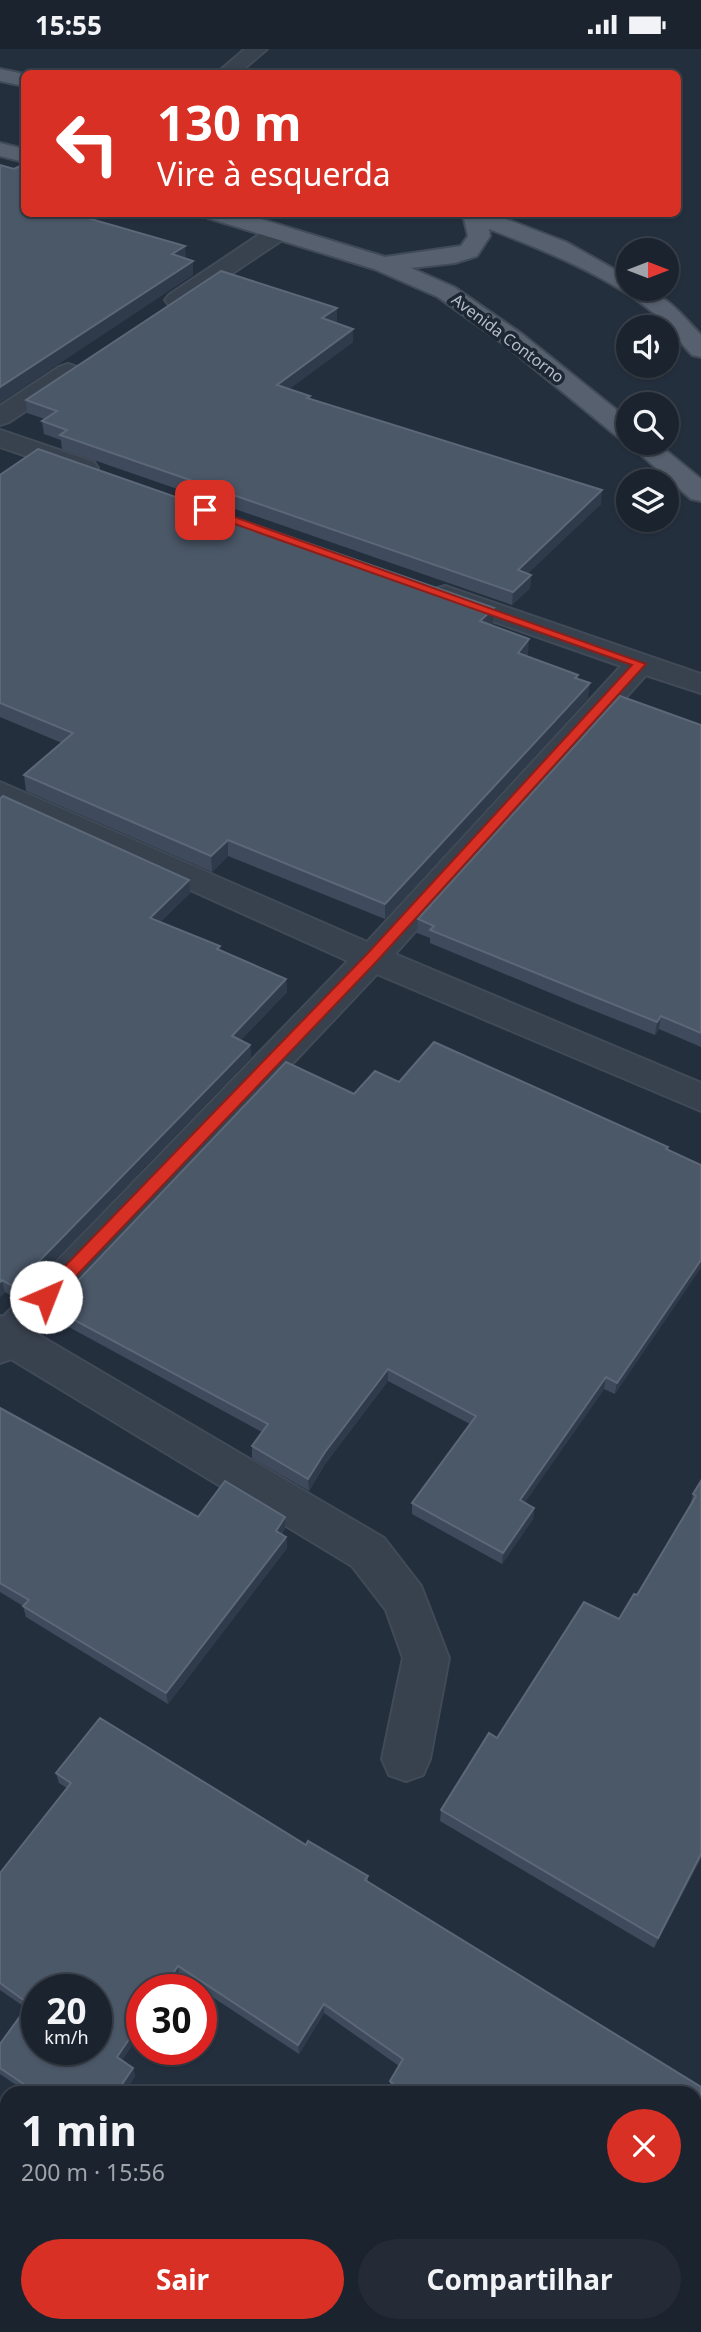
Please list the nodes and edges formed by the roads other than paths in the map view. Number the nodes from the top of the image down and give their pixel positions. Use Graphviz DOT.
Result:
graph roads {
  1 [pos="257,49"];
  2 [pos="231,70"];
  3 [pos="0,75"];
  4 [pos="21,79"];
  5 [pos="0,149"];
  6 [pos="21,155"];
  7 [pos="228,217"];
  8 [pos="472,217"];
  9 [pos="476,217"];
  10 [pos="277,233"];
  11 [pos="382,264"];
  12 [pos="616,279"];
  13 [pos="651,301"];
  14 [pos="162,310"];
  15 [pos="701,351"];
  16 [pos="92,356"];
  17 [pos="0,417"];
  18 [pos="616,423"];
  19 [pos="0,438"];
  20 [pos="655,455"];
  21 [pos="104,475"];
  22 [pos="701,493"];
  23 [pos="418,585"];
  24 [pos="640,664"];
  25 [pos="701,684"];
  26 [pos="0,792"];
  27 [pos="372,958"];
  28 [pos="701,1098"];
  29 [pos="3,1338"];
  30 [pos="406,1759"];
  1 -- 2 [label="street"];
  3 -- 4 [label="main road"];
  5 -- 6 [label="main road"];
  7 -- 10 [label="main road, Avenida Contorno"];
  8 -- 11 [label="main road"];
  9 -- 12 [label="main road"];
  10 -- 11 [label="main road, Avenida Contorno"];
  10 -- 14 [label="street"];
  11 -- 18 [label="main road, Avenida Contorno"];
  13 -- 15 [label="main road"];
  16 -- 17 [label="street"];
  19 -- 21 [label="street"];
  20 -- 22 [label="main road"];
  23 -- 24 [label="street"];
  24 -- 25 [label="street"];
  24 -- 27 [label="street"];
  26 -- 27 [label="street"];
  27 -- 28 [label="street"];
  27 -- 29 [label="street"];
  29 -- 30 [label="street"];
}
